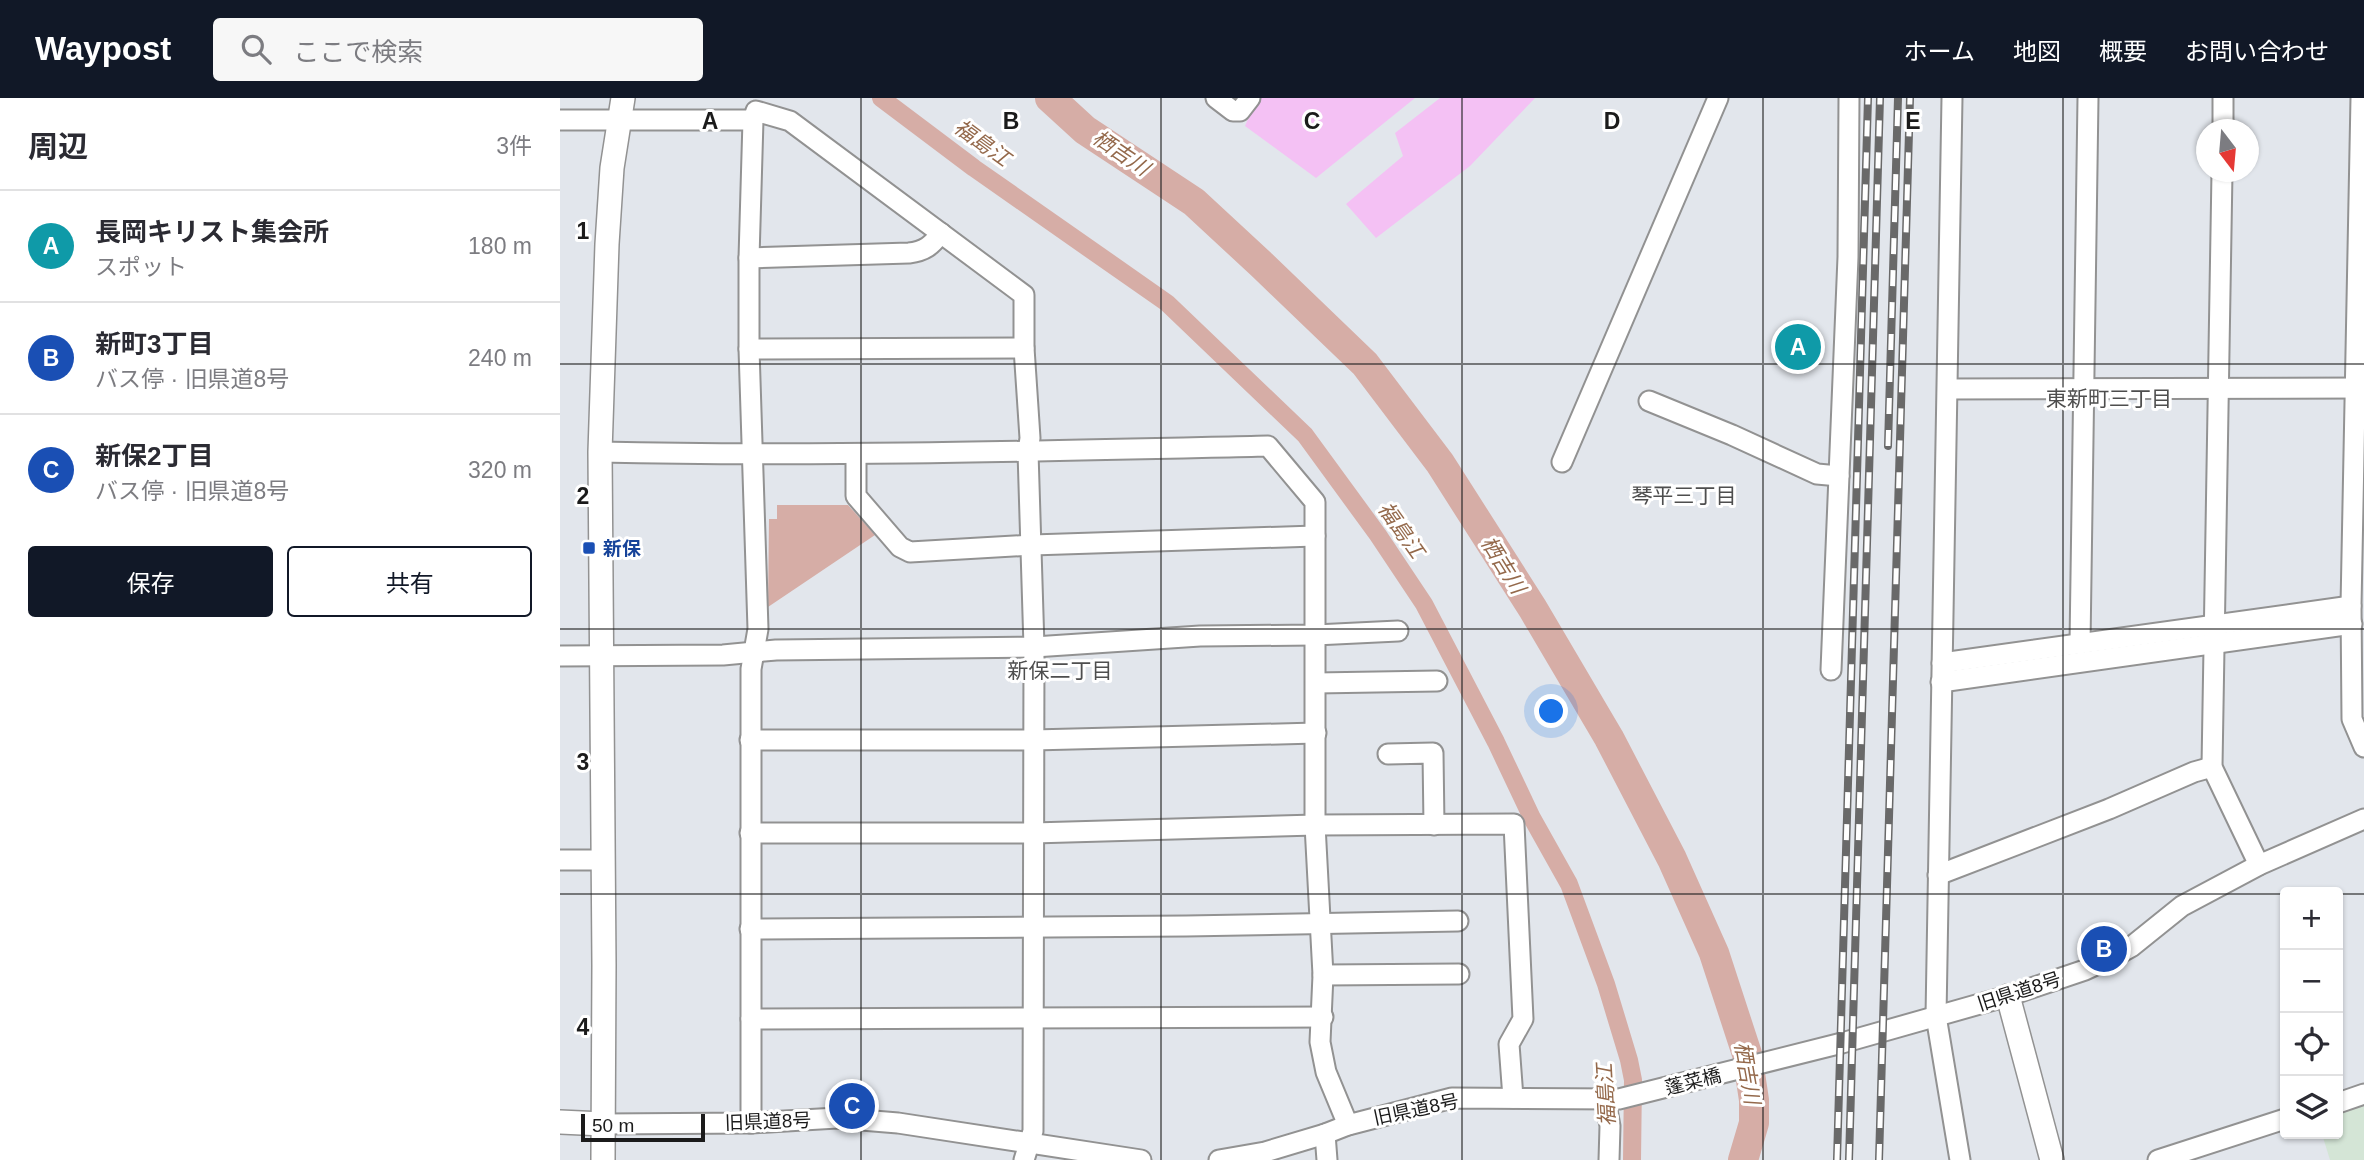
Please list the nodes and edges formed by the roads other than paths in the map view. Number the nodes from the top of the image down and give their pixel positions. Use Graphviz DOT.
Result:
graph roads {
  1 [pos="1216,98"];
  2 [pos="1250,98"];
  3 [pos="1718,98"];
  4 [pos="1849,98"];
  5 [pos="1951,98"];
  6 [pos="2088,98"];
  7 [pos="2223,98"];
  8 [pos="2361,98"];
  9 [pos="621,109"];
  10 [pos="753,110"];
  11 [pos="2223,119"];
  12 [pos="560,120"];
  13 [pos="2222,182"];
  14 [pos="941,233"];
  15 [pos="749,258"];
  16 [pos="1024,348"];
  17 [pos="749,349"];
  18 [pos="2218,387"];
  19 [pos="2360,388"];
  20 [pos="1948,389"];
  21 [pos="2082,390"];
  22 [pos="1649,401"];
  23 [pos="600,452"];
  24 [pos="1028,452"];
  25 [pos="856,454"];
  26 [pos="754,456"];
  27 [pos="1562,462"];
  28 [pos="1839,476"];
  29 [pos="1315,536"];
  30 [pos="1032,545"];
  31 [pos="2352,615"];
  32 [pos="1398,631"];
  33 [pos="2215,634"];
  34 [pos="1315,635"];
  35 [pos="2080,644"];
  36 [pos="1034,648"];
  37 [pos="754,651"];
  38 [pos="560,656"];
  39 [pos="602,656"];
  40 [pos="1831,670"];
  41 [pos="1942,672"];
  42 [pos="1437,681"];
  43 [pos="1315,683"];
  44 [pos="1316,733"];
  45 [pos="750,740"];
  46 [pos="1032,740"];
  47 [pos="2364,747"];
  48 [pos="1388,754"];
  49 [pos="2212,767"];
  50 [pos="2364,819"];
  51 [pos="1315,825"];
  52 [pos="1434,825"];
  53 [pos="750,833"];
  54 [pos="1033,833"];
  55 [pos="560,860"];
  56 [pos="603,860"];
  57 [pos="2259,865"];
  58 [pos="1938,875"];
  59 [pos="1458,921"];
  60 [pos="1320,923"];
  61 [pos="1034,927"];
  62 [pos="750,929"];
  63 [pos="1460,974"];
  64 [pos="1323,975"];
  65 [pos="2008,996"];
  66 [pos="1936,1016"];
  67 [pos="1323,1017"];
  68 [pos="1034,1018"];
  69 [pos="751,1019"];
  70 [pos="1807,1051"];
  71 [pos="2364,1094"];
  72 [pos="1513,1098"];
  73 [pos="1612,1099"];
  74 [pos="2343,1101"];
  75 [pos="2280,1121"];
  76 [pos="560,1122"];
  77 [pos="751,1123"];
  78 [pos="603,1124"];
  79 [pos="1348,1125"];
  80 [pos="1325,1134"];
  81 [pos="1027,1152"];
  82 [pos="603,1160"];
  83 [pos="1141,1160"];
  84 [pos="1219,1160"];
  85 [pos="1327,1160"];
  86 [pos="1609,1160"];
  87 [pos="1960,1160"];
  88 [pos="2052,1160"];
  89 [pos="2158,1160"];
  1 -- 2 [label="street"];
  3 -- 27 [label="street"];
  4 -- 28 [label="street"];
  5 -- 20 [label="street"];
  6 -- 21 [label="street"];
  7 -- 11 [label="street"];
  8 -- 19 [label="street"];
  9 -- 10 [label="street"];
  9 -- 12 [label="street"];
  9 -- 23 [label="street"];
  10 -- 14 [label="street"];
  10 -- 15 [label="street"];
  13 -- 18 [label="street"];
  14 -- 15 [label="street"];
  14 -- 16 [label="street"];
  15 -- 17 [label="street"];
  16 -- 17 [label="street"];
  16 -- 24 [label="street"];
  17 -- 26 [label="street"];
  18 -- 19 [label="street"];
  18 -- 21 [label="street"];
  18 -- 33 [label="street"];
  19 -- 31 [label="street"];
  20 -- 21 [label="street"];
  20 -- 41 [label="street"];
  21 -- 35 [label="street"];
  22 -- 28 [label="street"];
  23 -- 26 [label="street"];
  23 -- 39 [label="street"];
  24 -- 25 [label="street"];
  24 -- 29 [label="street"];
  24 -- 30 [label="street"];
  25 -- 26 [label="street"];
  25 -- 30 [label="street"];
  26 -- 37 [label="street"];
  28 -- 40 [label="street"];
  29 -- 30 [label="street"];
  29 -- 34 [label="street"];
  30 -- 36 [label="street"];
  31 -- 33 [label="street"];
  31 -- 47 [label="street"];
  32 -- 34 [label="street"];
  33 -- 35 [label="street"];
  33 -- 41 [label="street"];
  33 -- 49 [label="street"];
  34 -- 36 [label="street"];
  34 -- 43 [label="street"];
  35 -- 41 [label="street"];
  36 -- 37 [label="street"];
  36 -- 46 [label="street"];
  37 -- 39 [label="street"];
  37 -- 45 [label="street"];
  38 -- 39 [label="street"];
  39 -- 56 [label="street"];
  41 -- 58 [label="street"];
  42 -- 43 [label="street"];
  43 -- 44 [label="street"];
  44 -- 46 [label="street"];
  44 -- 51 [label="street"];
  45 -- 46 [label="street"];
  45 -- 53 [label="street"];
  46 -- 54 [label="street"];
  48 -- 52 [label="street"];
  49 -- 57 [label="street"];
  49 -- 58 [label="street"];
  50 -- 57 [label="street, 旧県道8号"];
  51 -- 52 [label="street"];
  51 -- 54 [label="street"];
  51 -- 60 [label="street"];
  52 -- 72 [label="street"];
  53 -- 54 [label="street"];
  53 -- 62 [label="street"];
  54 -- 61 [label="street"];
  55 -- 56 [label="street"];
  56 -- 78 [label="street"];
  57 -- 65 [label="street, 旧県道8号"];
  58 -- 66 [label="street"];
  59 -- 60 [label="street"];
  60 -- 61 [label="street"];
  60 -- 64 [label="street"];
  61 -- 62 [label="street"];
  61 -- 68 [label="street"];
  62 -- 69 [label="street"];
  63 -- 64 [label="street"];
  64 -- 67 [label="street"];
  65 -- 66 [label="street, 旧県道8号"];
  65 -- 88 [label="street"];
  66 -- 70 [label="street, 旧県道8号"];
  66 -- 87 [label="street"];
  67 -- 68 [label="street"];
  67 -- 79 [label="street"];
  68 -- 69 [label="street"];
  68 -- 81 [label="street"];
  69 -- 77 [label="street"];
  70 -- 73 [label="street, 蓬菜橋"];
  71 -- 74 [label="street"];
  72 -- 73 [label="street, 旧県道8号"];
  72 -- 79 [label="street, 旧県道8号"];
  73 -- 86 [label="street"];
  75 -- 89 [label="street"];
  76 -- 78 [label="street, 旧県道8号"];
  77 -- 78 [label="street, 旧県道8号"];
  77 -- 81 [label="street, 旧県道8号"];
  78 -- 82 [label="street"];
  79 -- 80 [label="street, 旧県道8号"];
  80 -- 84 [label="street, 旧県道8号"];
  80 -- 85 [label="street"];
  81 -- 83 [label="street, 旧県道8号"];
}
